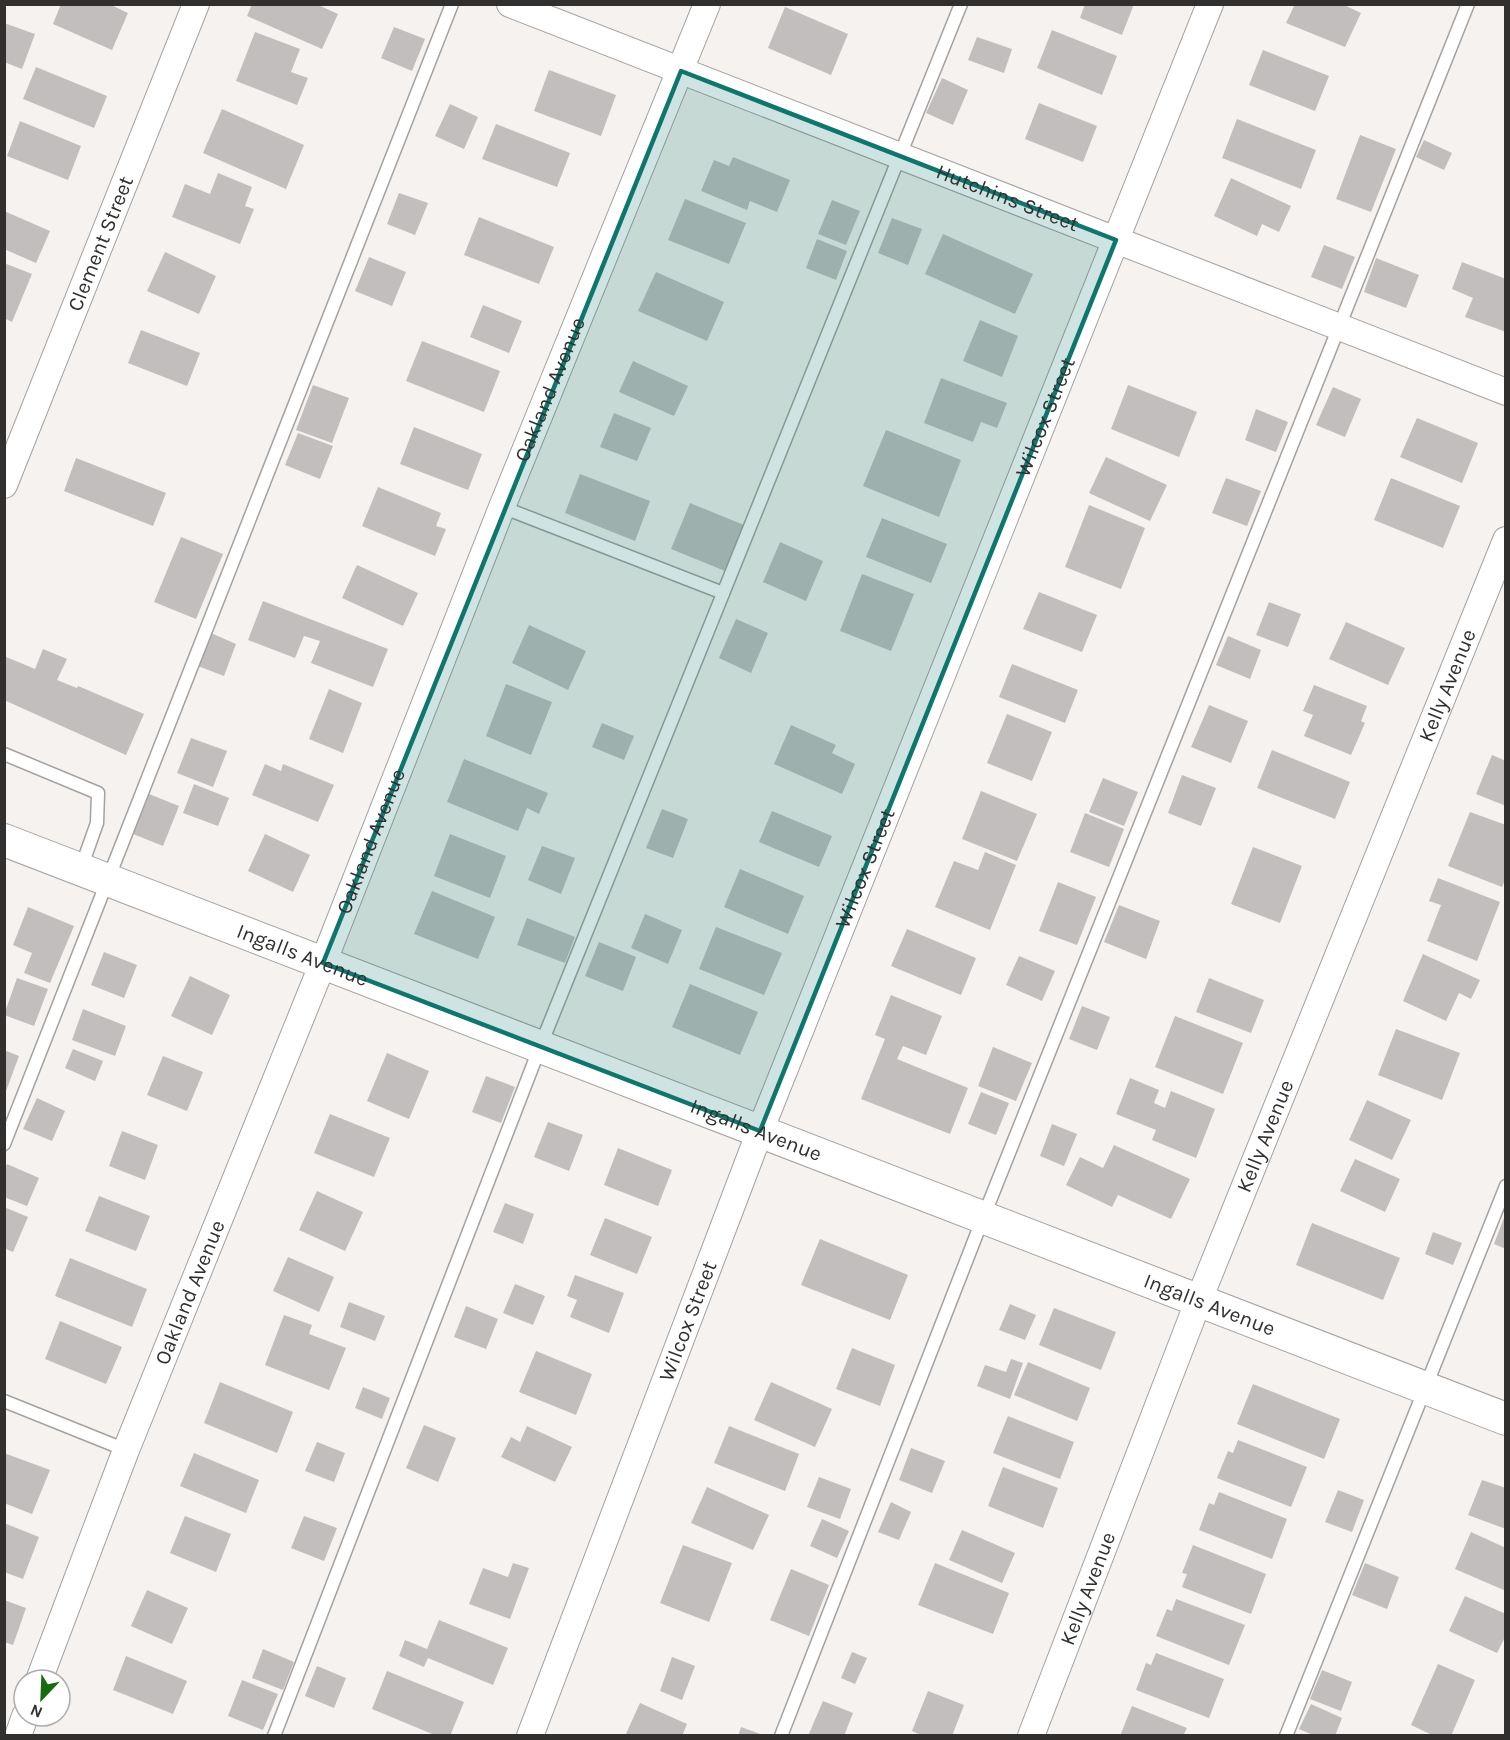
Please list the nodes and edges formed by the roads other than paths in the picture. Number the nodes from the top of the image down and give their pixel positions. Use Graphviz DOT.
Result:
graph roads {
  1 [pos="196,4"];
  2 [pos="452,4"];
  3 [pos="510,4"];
  4 [pos="707,4"];
  5 [pos="961,4"];
  6 [pos="1210,4"];
  7 [pos="1468,4"];
  8 [pos="681,71"];
  9 [pos="900,156"];
  10 [pos="1116,240"];
  11 [pos="1337,326"];
  12 [pos="1506,392"];
  13 [pos="4,485"];
  14 [pos="502,507"];
  15 [pos="1506,540"];
  16 [pos="723,593"];
  17 [pos="4,754"];
  18 [pos="4,840"];
  19 [pos="94,875"];
  20 [pos="323,963"];
  21 [pos="540,1047"];
  22 [pos="760,1131"];
  23 [pos="4,1143"];
  24 [pos="1506,1186"];
  25 [pos="983,1218"];
  26 [pos="1198,1302"];
  27 [pos="1425,1388"];
  28 [pos="4,1401"];
  29 [pos="1506,1419"];
  30 [pos="126,1450"];
  31 [pos="44,1668"];
  32 [pos="274,1736"];
  33 [pos="530,1736"];
  34 [pos="781,1736"];
  35 [pos="1031,1736"];
  36 [pos="1286,1736"];
  1 -- 13 [label="street, Clement Street"];
  2 -- 19 [label="lane"];
  3 -- 8 [label="street, Hutchins Street"];
  4 -- 8 [label="street, Oakland Avenue"];
  5 -- 9 [label="lane"];
  6 -- 10 [label="street, Wilcox Street"];
  7 -- 11 [label="lane"];
  8 -- 9 [label="street, Hutchins Street"];
  8 -- 14 [label="street, Oakland Avenue"];
  9 -- 10 [label="street, Hutchins Street"];
  9 -- 16 [label="lane"];
  10 -- 11 [label="street, Hutchins Street"];
  10 -- 22 [label="street, Wilcox Street"];
  11 -- 12 [label="street, Hutchins Street"];
  11 -- 25 [label="lane"];
  14 -- 16 [label="lane"];
  14 -- 20 [label="street, Oakland Avenue"];
  15 -- 26 [label="street, Kelly Avenue"];
  16 -- 21 [label="lane"];
  17 -- 19 [label="lane"];
  18 -- 19 [label="street, Ingalls Avenue"];
  19 -- 20 [label="street, Ingalls Avenue"];
  19 -- 23 [label="lane"];
  20 -- 21 [label="street, Ingalls Avenue"];
  20 -- 30 [label="street, Oakland Avenue"];
  21 -- 22 [label="street, Ingalls Avenue"];
  21 -- 32 [label="lane"];
  22 -- 25 [label="street, Ingalls Avenue"];
  22 -- 33 [label="street, Wilcox Street"];
  24 -- 27 [label="lane"];
  25 -- 26 [label="street, Ingalls Avenue"];
  25 -- 34 [label="lane"];
  26 -- 27 [label="street, Ingalls Avenue"];
  26 -- 35 [label="street, Kelly Avenue"];
  27 -- 29 [label="street, Ingalls Avenue"];
  27 -- 36 [label="lane"];
  28 -- 30 [label="lane"];
  30 -- 31 [label="street, Oakland Avenue"];
}
